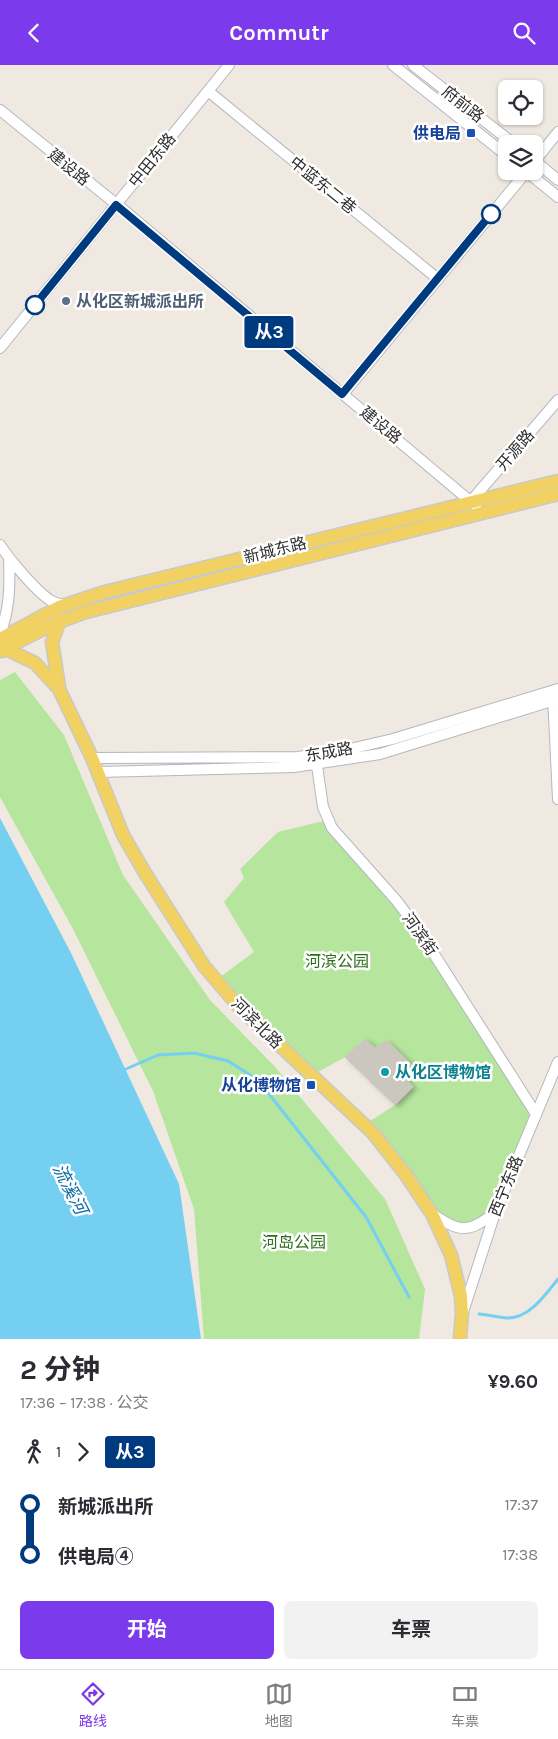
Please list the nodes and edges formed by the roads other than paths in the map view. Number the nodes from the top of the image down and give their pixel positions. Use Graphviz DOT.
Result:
graph roads {
  1 [pos="229,65"];
  2 [pos="393,65"];
  3 [pos="413,65"];
  4 [pos="208,91"];
  5 [pos="0,109"];
  6 [pos="558,132"];
  7 [pos="502,135"];
  8 [pos="498,149"];
  9 [pos="543,150"];
  10 [pos="543,168"];
  11 [pos="519,180"];
  12 [pos="537,180"];
  13 [pos="558,180"];
  14 [pos="558,197"];
  15 [pos="116,205"];
  16 [pos="438,279"];
  17 [pos="0,348"];
  18 [pos="342,394"];
  19 [pos="558,400"];
  20 [pos="558,481"];
  21 [pos="558,494"];
  22 [pos="471,501"];
  23 [pos="483,513"];
  24 [pos="0,545"];
  25 [pos="9,559"];
  26 [pos="65,605"];
  27 [pos="60,620"];
  28 [pos="0,634"];
  29 [pos="2,647"];
  30 [pos="59,689"];
  31 [pos="555,694"];
  32 [pos="92,758"];
  33 [pos="316,759"];
  34 [pos="98,772"];
  35 [pos="558,799"];
  36 [pos="558,1062"];
  37 [pos="536,1114"];
  38 [pos="495,1213"];
  39 [pos="432,1214"];
  40 [pos="462,1313"];
  41 [pos="460,1339"];
  1 -- 4 [label="street, 中田东路"];
  2 -- 8 [label="street, 府前路"];
  3 -- 7 [label="street, 府前路"];
  4 -- 15 [label="street, 中田东路"];
  4 -- 16 [label="street, 中蓝东二巷"];
  5 -- 15 [label="street, 建设路"];
  6 -- 9 [label="street"];
  10 -- 13 [label="street"];
  11 -- 16 [label="street"];
  12 -- 14 [label="street"];
  15 -- 17 [label="street, 中田东路"];
  15 -- 18 [label="street, 建设路"];
  16 -- 18 [label="street"];
  18 -- 22 [label="street, 建设路"];
  19 -- 22 [label="street, 开源路"];
  20 -- 22 [label="main road, 新城东路"];
  21 -- 23 [label="main road, 新城东路"];
  22 -- 23 [label="street, 建设路"];
  22 -- 26 [label="main road, 新城东路"];
  23 -- 27 [label="main road, 新城东路"];
  24 -- 25 [label="street"];
  25 -- 26 [label="street"];
  25 -- 28 [label="street"];
  26 -- 29 [label="main road, 新城东路"];
  27 -- 29 [label="main road, 新城东路"];
  27 -- 30 [label="main road, 河滨北路"];
  29 -- 30 [label="main road, 河滨北路"];
  30 -- 32 [label="main road, 河滨北路"];
  31 -- 33 [label="street, 东成路"];
  31 -- 35 [label="street"];
  32 -- 33 [label="street, 东成路"];
  32 -- 34 [label="main road, 河滨北路"];
  33 -- 34 [label="street, 东成路"];
  33 -- 37 [label="street, 河滨街"];
  34 -- 39 [label="main road, 河滨北路"];
  36 -- 37 [label="street, 西宁东路"];
  37 -- 38 [label="street, 西宁东路"];
  38 -- 39 [label="street"];
  38 -- 40 [label="street, 西宁东路"];
  39 -- 40 [label="main road, 河滨北路"];
  40 -- 41 [label="main road, 河滨北路"];
}
